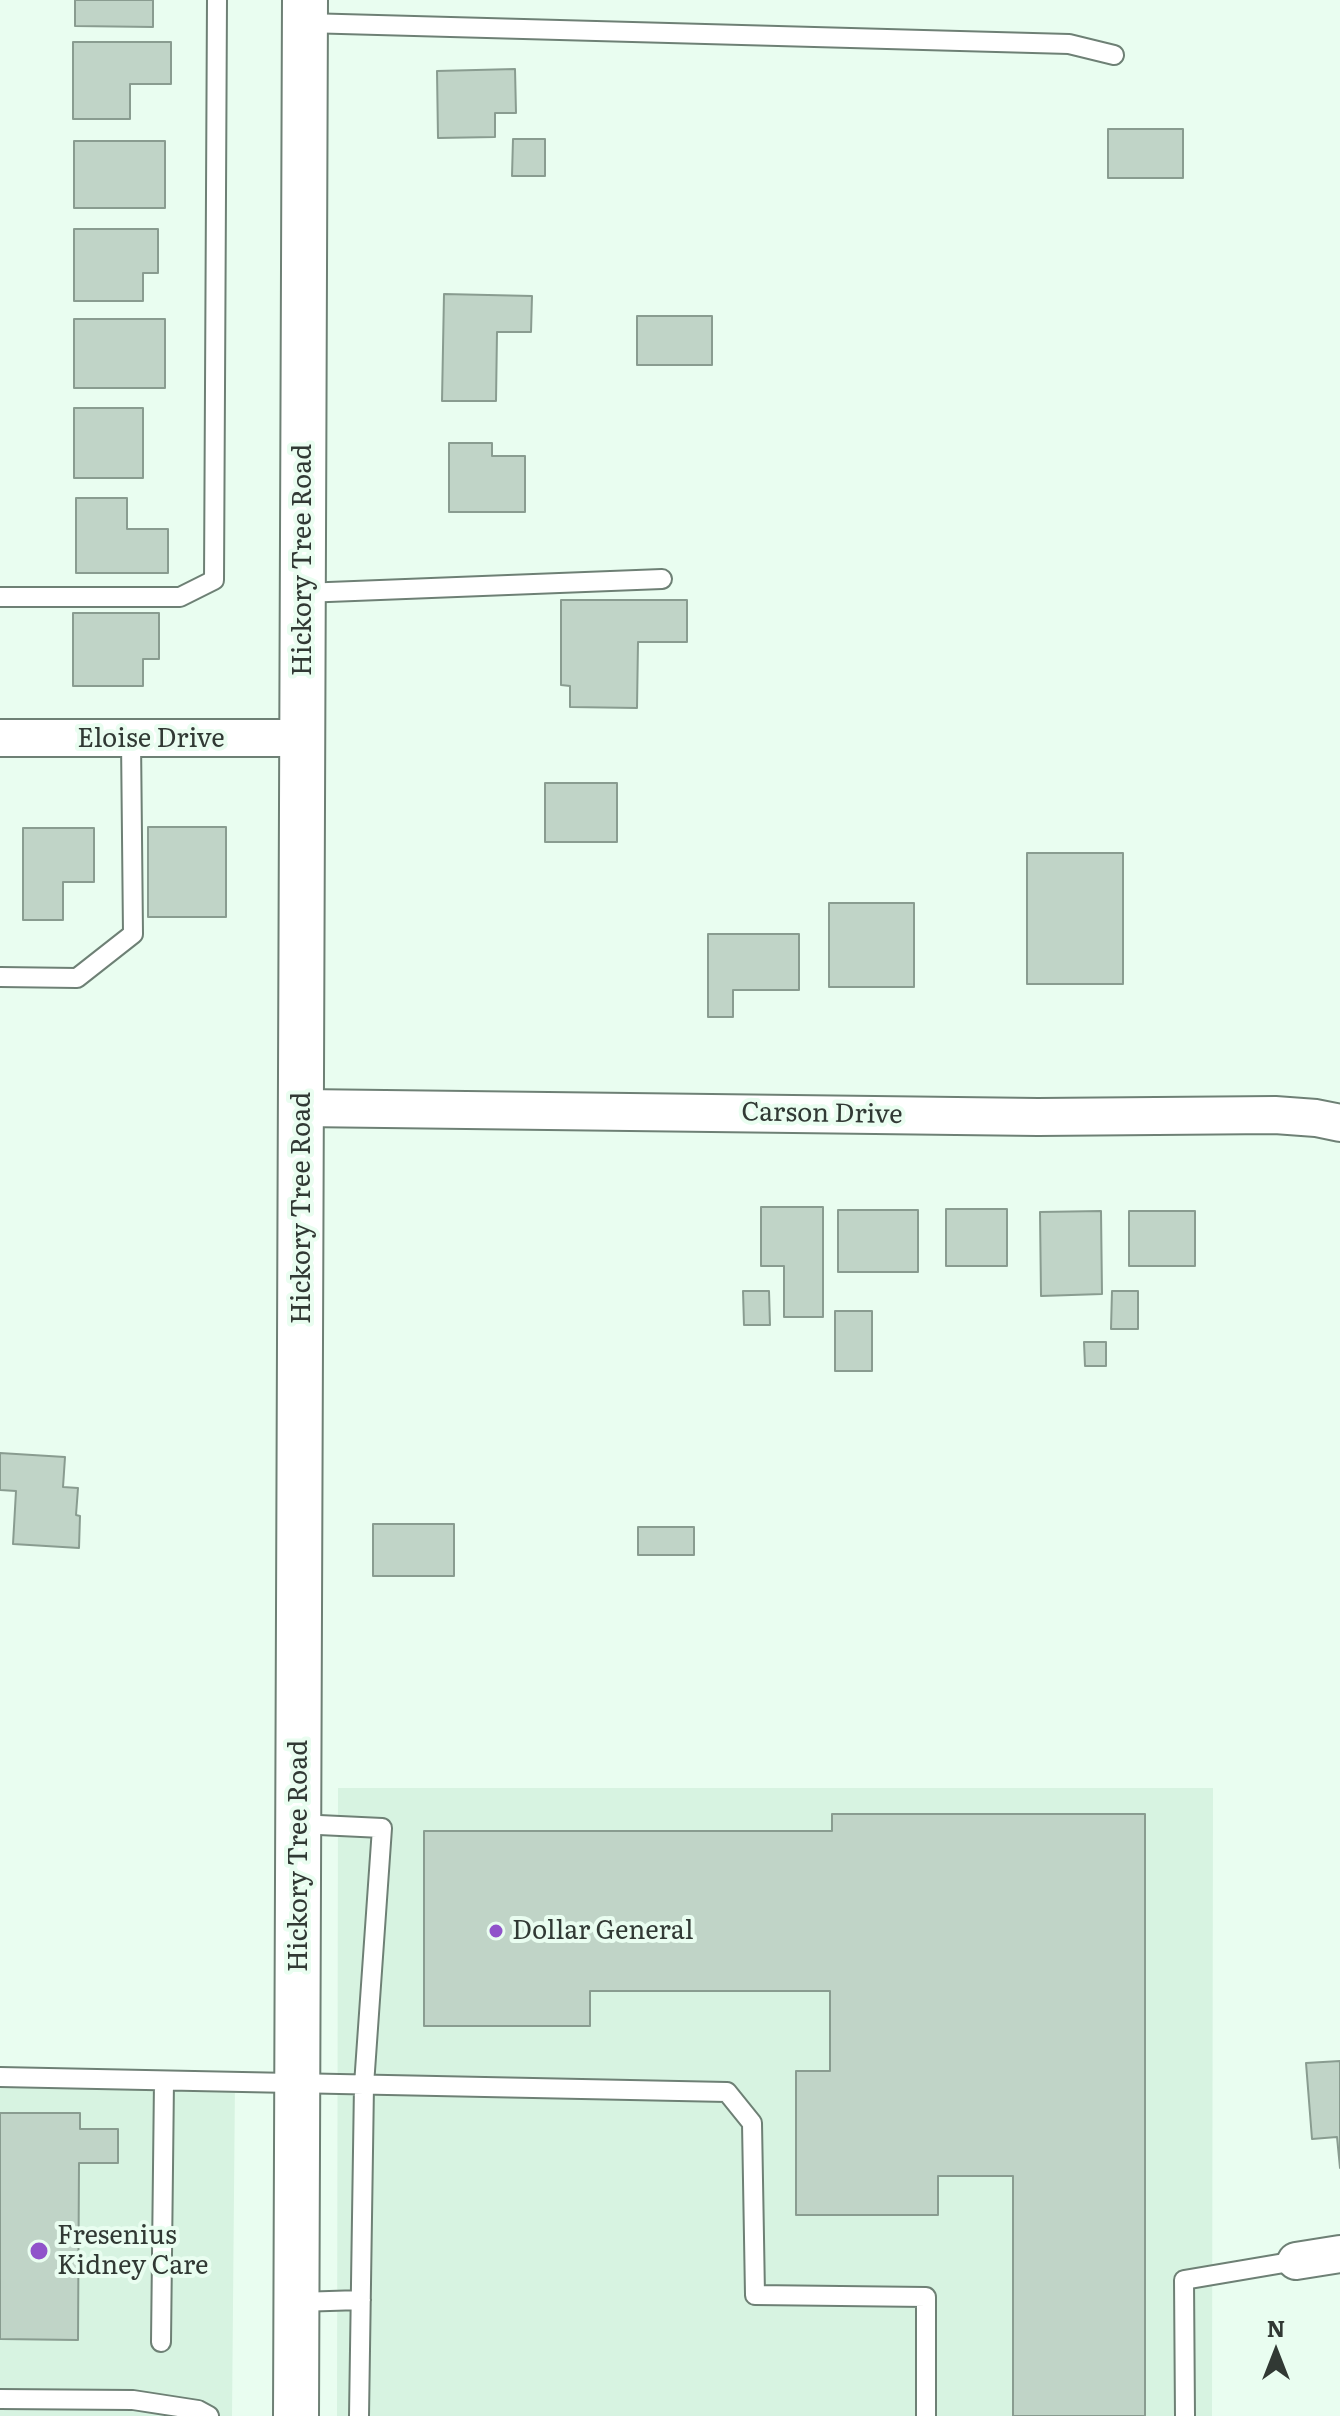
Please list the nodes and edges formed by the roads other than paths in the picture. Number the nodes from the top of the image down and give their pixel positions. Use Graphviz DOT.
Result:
graph roads {
  1 [pos="217,0"];
  2 [pos="305,12"];
  3 [pos="1114,55"];
  4 [pos="662,579"];
  5 [pos="303,593"];
  6 [pos="0,597"];
  7 [pos="0,738"];
  8 [pos="303,738"];
  9 [pos="131,740"];
  10 [pos="0,977"];
  11 [pos="303,1108"];
  12 [pos="1340,1123"];
  13 [pos="298,1824"];
  14 [pos="0,2077"];
  15 [pos="164,2081"];
  16 [pos="297,2083"];
  17 [pos="364,2085"];
  18 [pos="1340,2254"];
  19 [pos="1296,2261"];
  20 [pos="361,2300"];
  21 [pos="298,2302"];
  22 [pos="161,2342"];
  23 [pos="0,2399"];
  24 [pos="209,2416"];
  25 [pos="296,2416"];
  26 [pos="359,2416"];
  27 [pos="926,2416"];
  28 [pos="1185,2416"];
  1 -- 6 [label="lane"];
  2 -- 3 [label="lane"];
  2 -- 5 [label="street, Hickory Tree Road"];
  4 -- 5 [label="lane"];
  5 -- 8 [label="street, Hickory Tree Road"];
  7 -- 9 [label="street, Eloise Drive"];
  8 -- 9 [label="street, Eloise Drive"];
  8 -- 11 [label="street, Hickory Tree Road"];
  9 -- 10 [label="lane"];
  11 -- 12 [label="street, Carson Drive"];
  11 -- 13 [label="street, Hickory Tree Road"];
  13 -- 16 [label="street, Hickory Tree Road"];
  13 -- 17 [label="lane"];
  14 -- 15 [label="lane"];
  15 -- 16 [label="lane"];
  15 -- 22 [label="lane"];
  16 -- 17 [label="lane"];
  16 -- 21 [label="street, Hickory Tree Road"];
  17 -- 20 [label="lane"];
  17 -- 27 [label="lane"];
  18 -- 19 [label="street"];
  19 -- 28 [label="lane"];
  20 -- 21 [label="lane"];
  20 -- 26 [label="lane"];
  21 -- 25 [label="street, Hickory Tree Road"];
  23 -- 24 [label="lane"];
}
